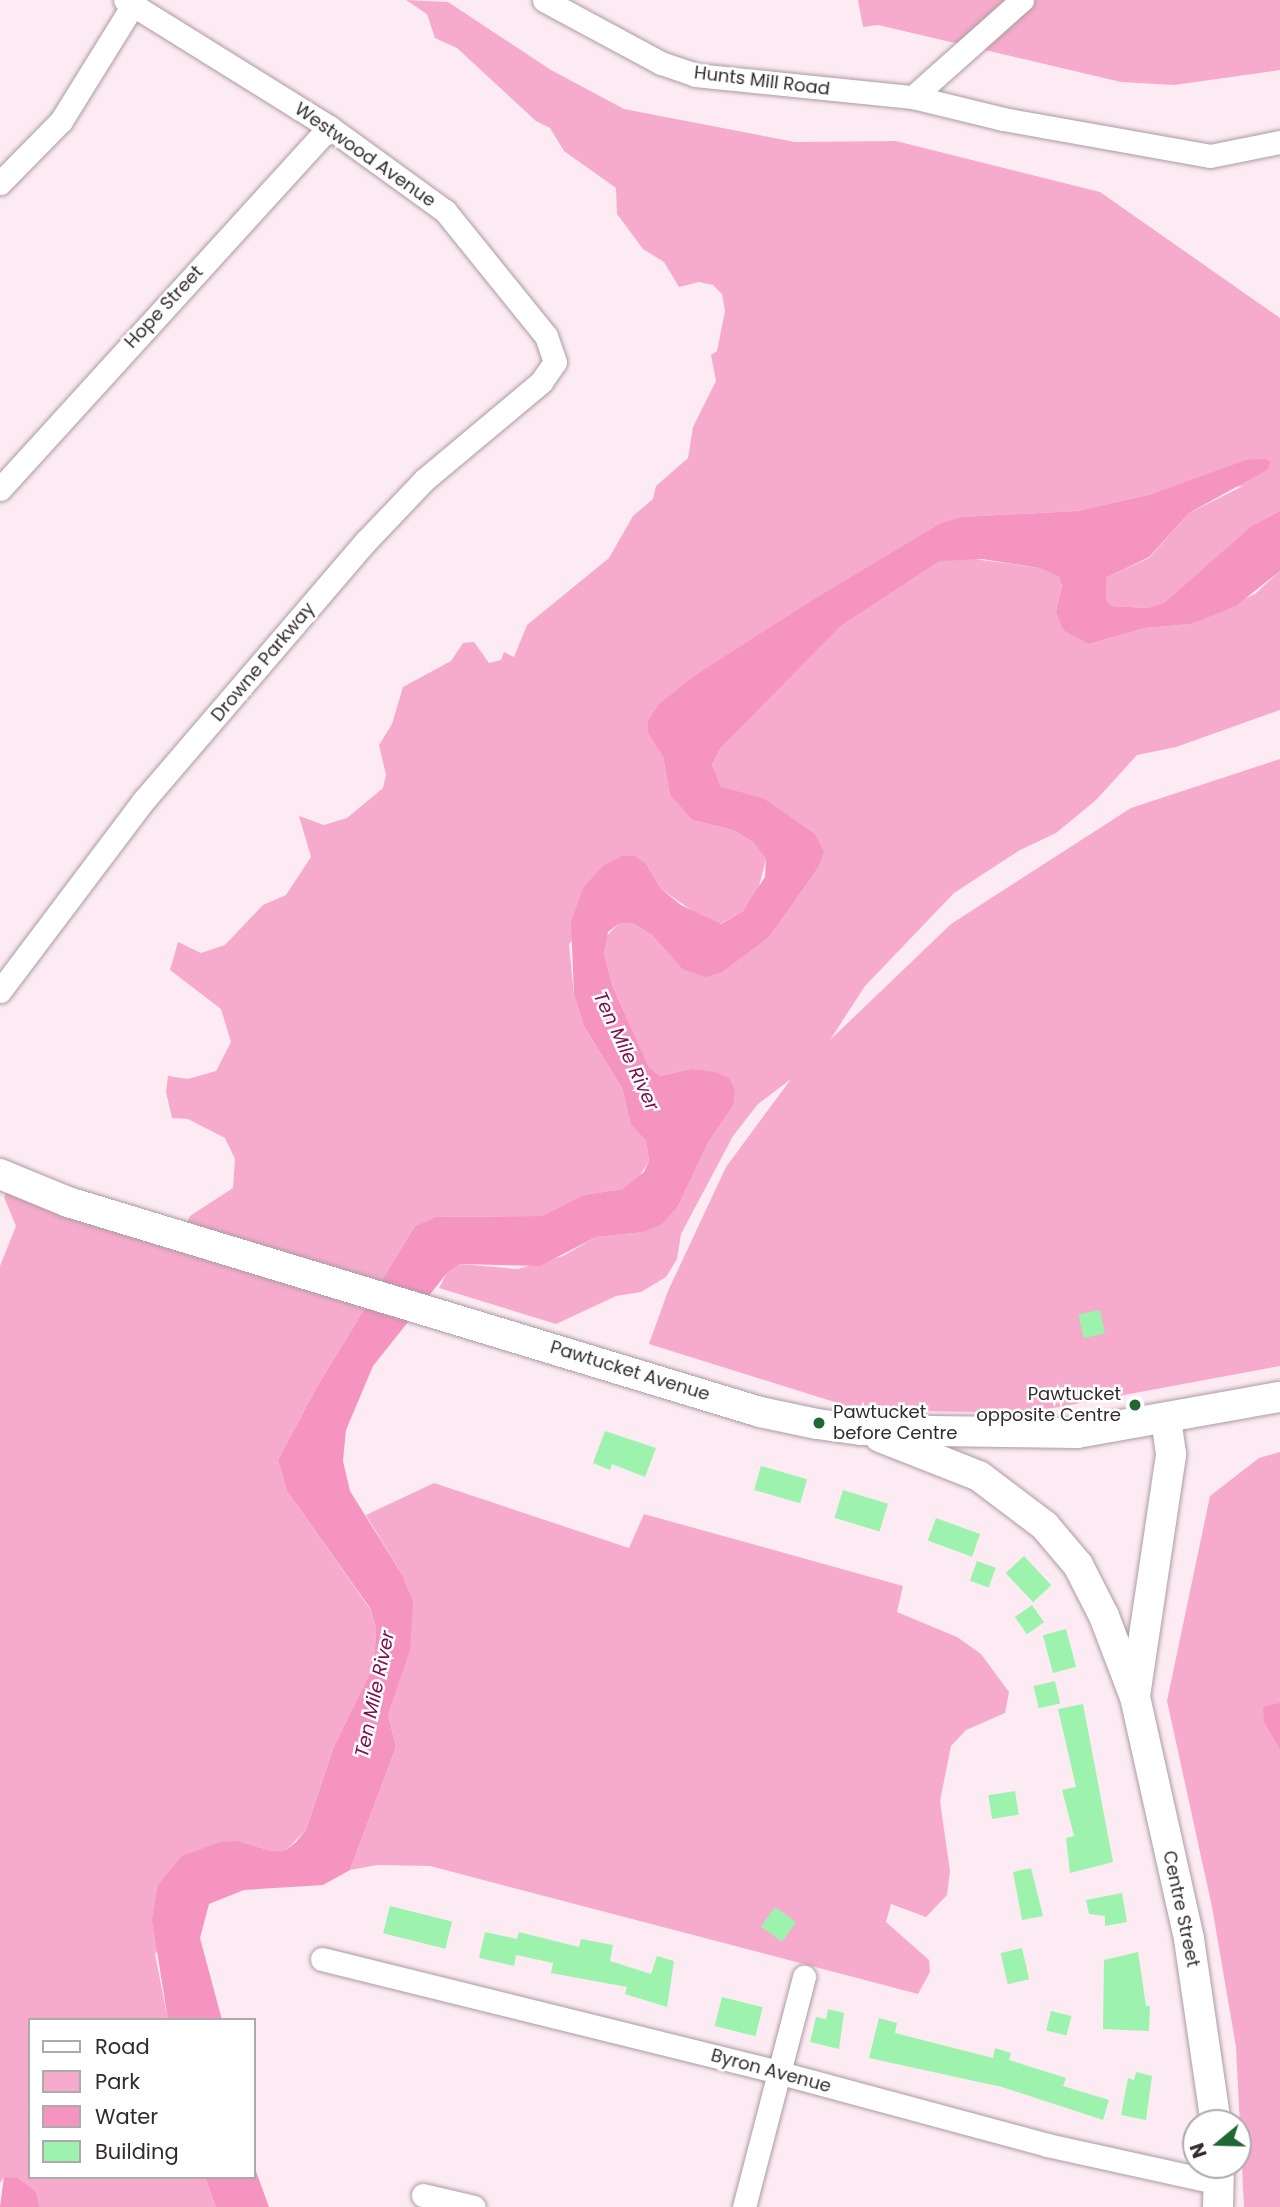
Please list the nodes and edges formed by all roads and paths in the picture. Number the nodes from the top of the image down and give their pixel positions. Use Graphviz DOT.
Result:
graph roads {
  1 [pos="544,0"];
  2 [pos="1022,0"];
  3 [pos="129,2"];
  4 [pos="913,97"];
  5 [pos="329,127"];
  6 [pos="1280,142"];
  7 [pos="0,183"];
  8 [pos="555,362"];
  9 [pos="0,488"];
  10 [pos="0,991"];
  11 [pos="0,1174"];
  12 [pos="1280,1397"];
  13 [pos="1167,1420"];
  14 [pos="861,1430"];
  15 [pos="1135,1697"];
  16 [pos="322,1959"];
  17 [pos="804,1977"];
  18 [pos="777,2072"];
  19 [pos="1214,2109"];
  20 [pos="1219,2185"];
  21 [pos="423,2195"];
  22 [pos="474,2207"];
  23 [pos="744,2207"];
  1 -- 4 [label="street, Hunts Mill Road"];
  2 -- 4 [label="street"];
  3 -- 5 [label="street, Westwood Avenue"];
  3 -- 7 [label="street"];
  4 -- 6 [label="street, Hunts Mill Road"];
  5 -- 8 [label="street, Westwood Avenue"];
  5 -- 9 [label="street, Hope Street"];
  8 -- 10 [label="street, Drowne Parkway"];
  11 -- 14 [label="main road, Pawtucket Avenue"];
  12 -- 13 [label="main road, Pawtucket Avenue"];
  13 -- 14 [label="main road, Pawtucket Avenue"];
  13 -- 15 [label="main road, Centre Street"];
  14 -- 15 [label="main road, Centre Street"];
  15 -- 19 [label="main road, Centre Street"];
  16 -- 18 [label="street, Byron Avenue"];
  17 -- 18 [label="street"];
  18 -- 20 [label="street, Byron Avenue"];
  18 -- 23 [label="street"];
  21 -- 22 [label="street"];
}
